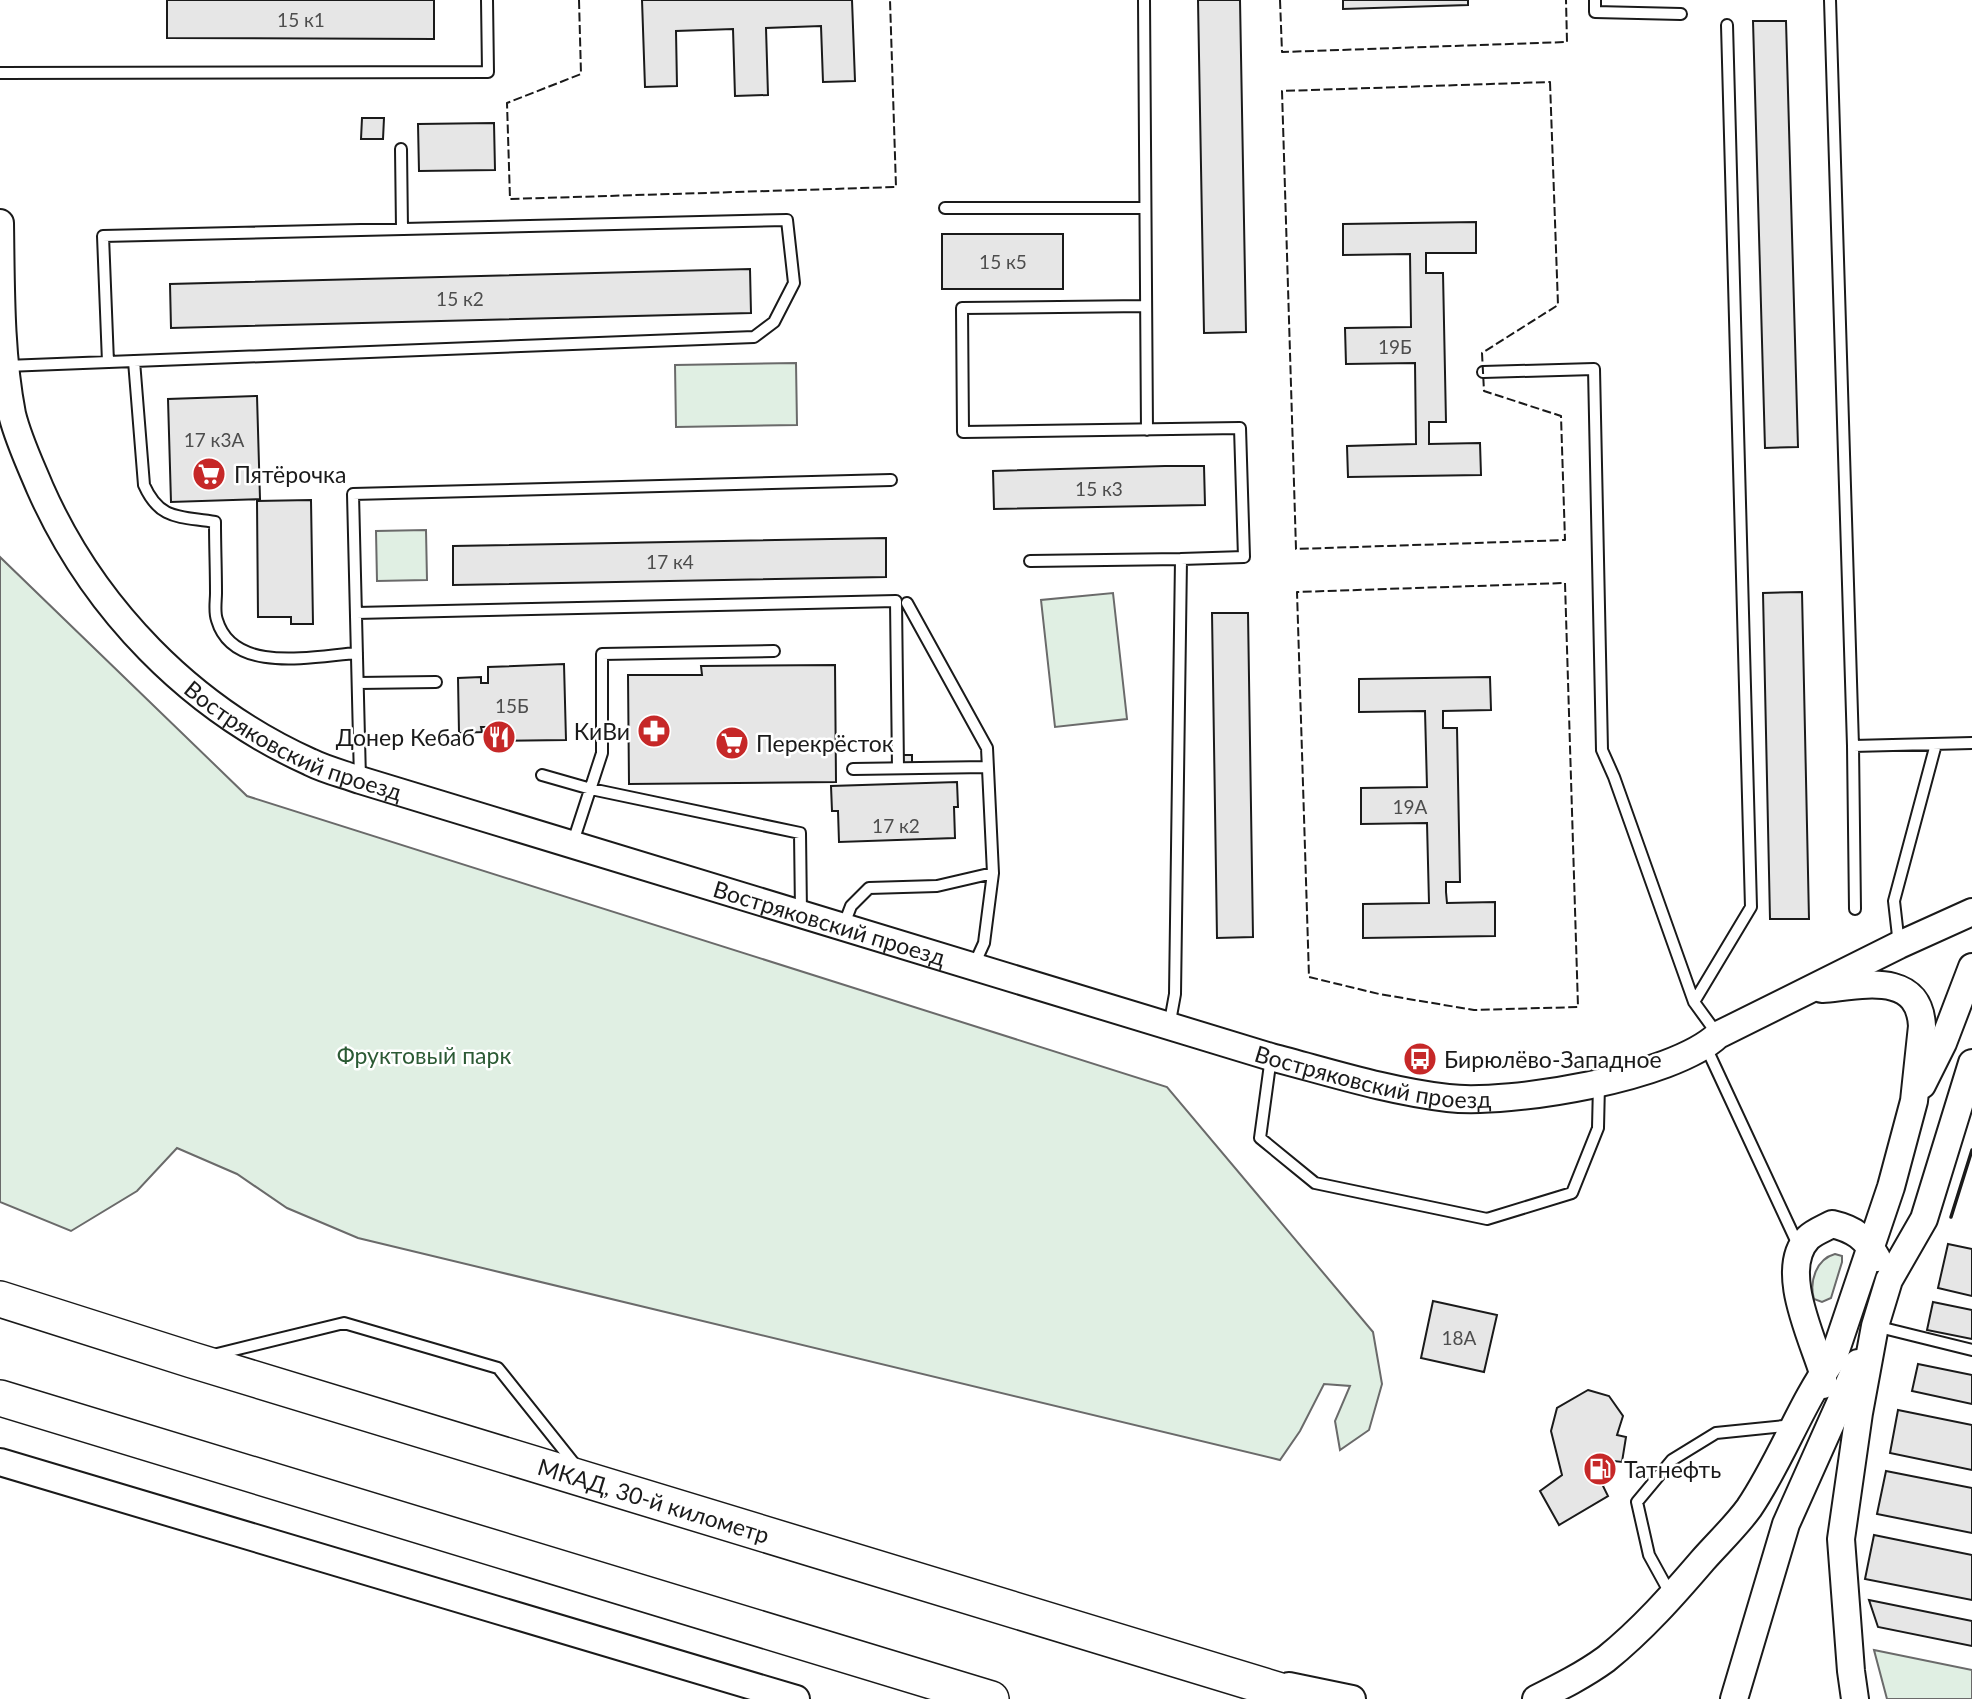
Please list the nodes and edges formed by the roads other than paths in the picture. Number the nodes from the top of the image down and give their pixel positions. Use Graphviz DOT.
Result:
graph roads {
  1 [pos="487,0"];
  2 [pos="1144,0"];
  3 [pos="1595,0"];
  4 [pos="1830,0"];
  5 [pos="1681,13"];
  6 [pos="1727,25"];
  7 [pos="0,73"];
  8 [pos="401,149"];
  9 [pos="945,208"];
  10 [pos="1145,208"];
  11 [pos="0,223"];
  12 [pos="402,229"];
  13 [pos="1146,306"];
  14 [pos="134,361"];
  15 [pos="108,362"];
  16 [pos="4,366"];
  17 [pos="1483,372"];
  18 [pos="1147,430"];
  19 [pos="891,480"];
  20 [pos="1181,559"];
  21 [pos="1030,561"];
  22 [pos="907,603"];
  23 [pos="356,613"];
  24 [pos="774,651"];
  25 [pos="357,653"];
  26 [pos="436,682"];
  27 [pos="358,684"];
  28 [pos="1972,743"];
  29 [pos="1936,744"];
  30 [pos="1853,746"];
  31 [pos="987,767"];
  32 [pos="898,768"];
  33 [pos="853,769"];
  34 [pos="542,775"];
  35 [pos="360,780"];
  36 [pos="590,789"];
  37 [pos="572,845"];
  38 [pos="992,873"];
  39 [pos="1855,909"];
  40 [pos="1972,912"];
  41 [pos="800,915"];
  42 [pos="843,927"];
  43 [pos="1899,945"];
  44 [pos="972,967"];
  45 [pos="1972,967"];
  46 [pos="1810,990"];
  47 [pos="1693,1002"];
  48 [pos="1169,1027"];
  49 [pos="1712,1041"];
  50 [pos="1271,1057"];
  51 [pos="1972,1063"];
  52 [pos="1599,1084"];
  53 [pos="1914,1101"];
  54 [pos="1870,1245"];
  55 [pos="1800,1249"];
  56 [pos="1889,1280"];
  57 [pos="0,1299"];
  58 [pos="1875,1326"];
  59 [pos="1972,1350"];
  60 [pos="192,1360"];
  61 [pos="1823,1373"];
  62 [pos="0,1398"];
  63 [pos="1796,1424"];
  64 [pos="0,1462"];
  65 [pos="587,1480"];
  66 [pos="1800,1489"];
  67 [pos="1672,1596"];
  68 [pos="1210,1670"];
  69 [pos="796,1699"];
  70 [pos="991,1699"];
  71 [pos="1307,1699"];
  72 [pos="1352,1699"];
  73 [pos="1536,1699"];
  74 [pos="1734,1699"];
  75 [pos="1855,1699"];
  1 -- 7 [label="lane"];
  2 -- 10 [label="lane"];
  3 -- 5 [label="lane"];
  4 -- 30 [label="lane"];
  6 -- 47 [label="lane"];
  8 -- 12 [label="lane"];
  9 -- 10 [label="lane"];
  10 -- 13 [label="lane"];
  11 -- 16 [label="street, Востряковский проезд"];
  12 -- 14 [label="lane"];
  12 -- 15 [label="lane"];
  13 -- 18 [label="lane"];
  13 -- 18 [label="lane"];
  14 -- 15 [label="lane"];
  14 -- 25 [label="lane"];
  15 -- 16 [label="lane"];
  16 -- 35 [label="street, Востряковский проезд"];
  17 -- 47 [label="lane"];
  18 -- 20 [label="lane"];
  19 -- 23 [label="lane"];
  20 -- 21 [label="lane"];
  20 -- 48 [label="lane"];
  22 -- 31 [label="lane"];
  23 -- 25 [label="lane"];
  23 -- 32 [label="lane"];
  24 -- 36 [label="lane"];
  25 -- 27 [label="lane"];
  26 -- 27 [label="lane"];
  27 -- 35 [label="lane"];
  28 -- 29 [label="lane"];
  29 -- 30 [label="lane"];
  29 -- 43 [label="lane"];
  30 -- 39 [label="lane"];
  31 -- 32 [label="lane"];
  31 -- 38 [label="lane"];
  32 -- 33 [label="lane"];
  34 -- 36 [label="lane"];
  35 -- 37 [label="street, Востряковский проезд"];
  36 -- 37 [label="lane"];
  36 -- 41 [label="lane"];
  37 -- 41 [label="street, Востряковский проезд"];
  38 -- 42 [label="lane"];
  38 -- 44 [label="lane"];
  40 -- 43 [label="street, Востряковский проезд"];
  41 -- 42 [label="street, Востряковский проезд"];
  42 -- 44 [label="street, Востряковский проезд"];
  43 -- 46 [label="street, Востряковский проезд"];
  44 -- 48 [label="street, Востряковский проезд"];
  45 -- 53 [label="street"];
  46 -- 49 [label="street, Востряковский проезд"];
  46 -- 53 [label="street"];
  47 -- 49 [label="lane"];
  48 -- 50 [label="street, Востряковский проезд"];
  49 -- 52 [label="street, Востряковский проезд"];
  49 -- 55 [label="lane"];
  50 -- 52 [label="street, Востряковский проезд"];
  50 -- 52 [label="lane"];
  51 -- 56 [label="street"];
  53 -- 54 [label="street"];
  54 -- 55 [label="street"];
  54 -- 56 [label="street"];
  54 -- 61 [label="street"];
  55 -- 61 [label="street"];
  56 -- 58 [label="street"];
  57 -- 60 [label="highway, МКАД, 30-й километр"];
  58 -- 59 [label="lane"];
  58 -- 66 [label="street"];
  58 -- 75 [label="street"];
  60 -- 65 [label="highway, МКАД, 30-й километр"];
  60 -- 65 [label="lane"];
  61 -- 63 [label="street"];
  61 -- 66 [label="street"];
  62 -- 70 [label="highway"];
  63 -- 67 [label="street"];
  63 -- 67 [label="lane"];
  64 -- 69 [label="street"];
  65 -- 68 [label="highway, МКАД, 30-й километр"];
  66 -- 74 [label="street"];
  67 -- 73 [label="street"];
  68 -- 71 [label="highway, МКАД, 30-й километр"];
  68 -- 72 [label="street"];
}
